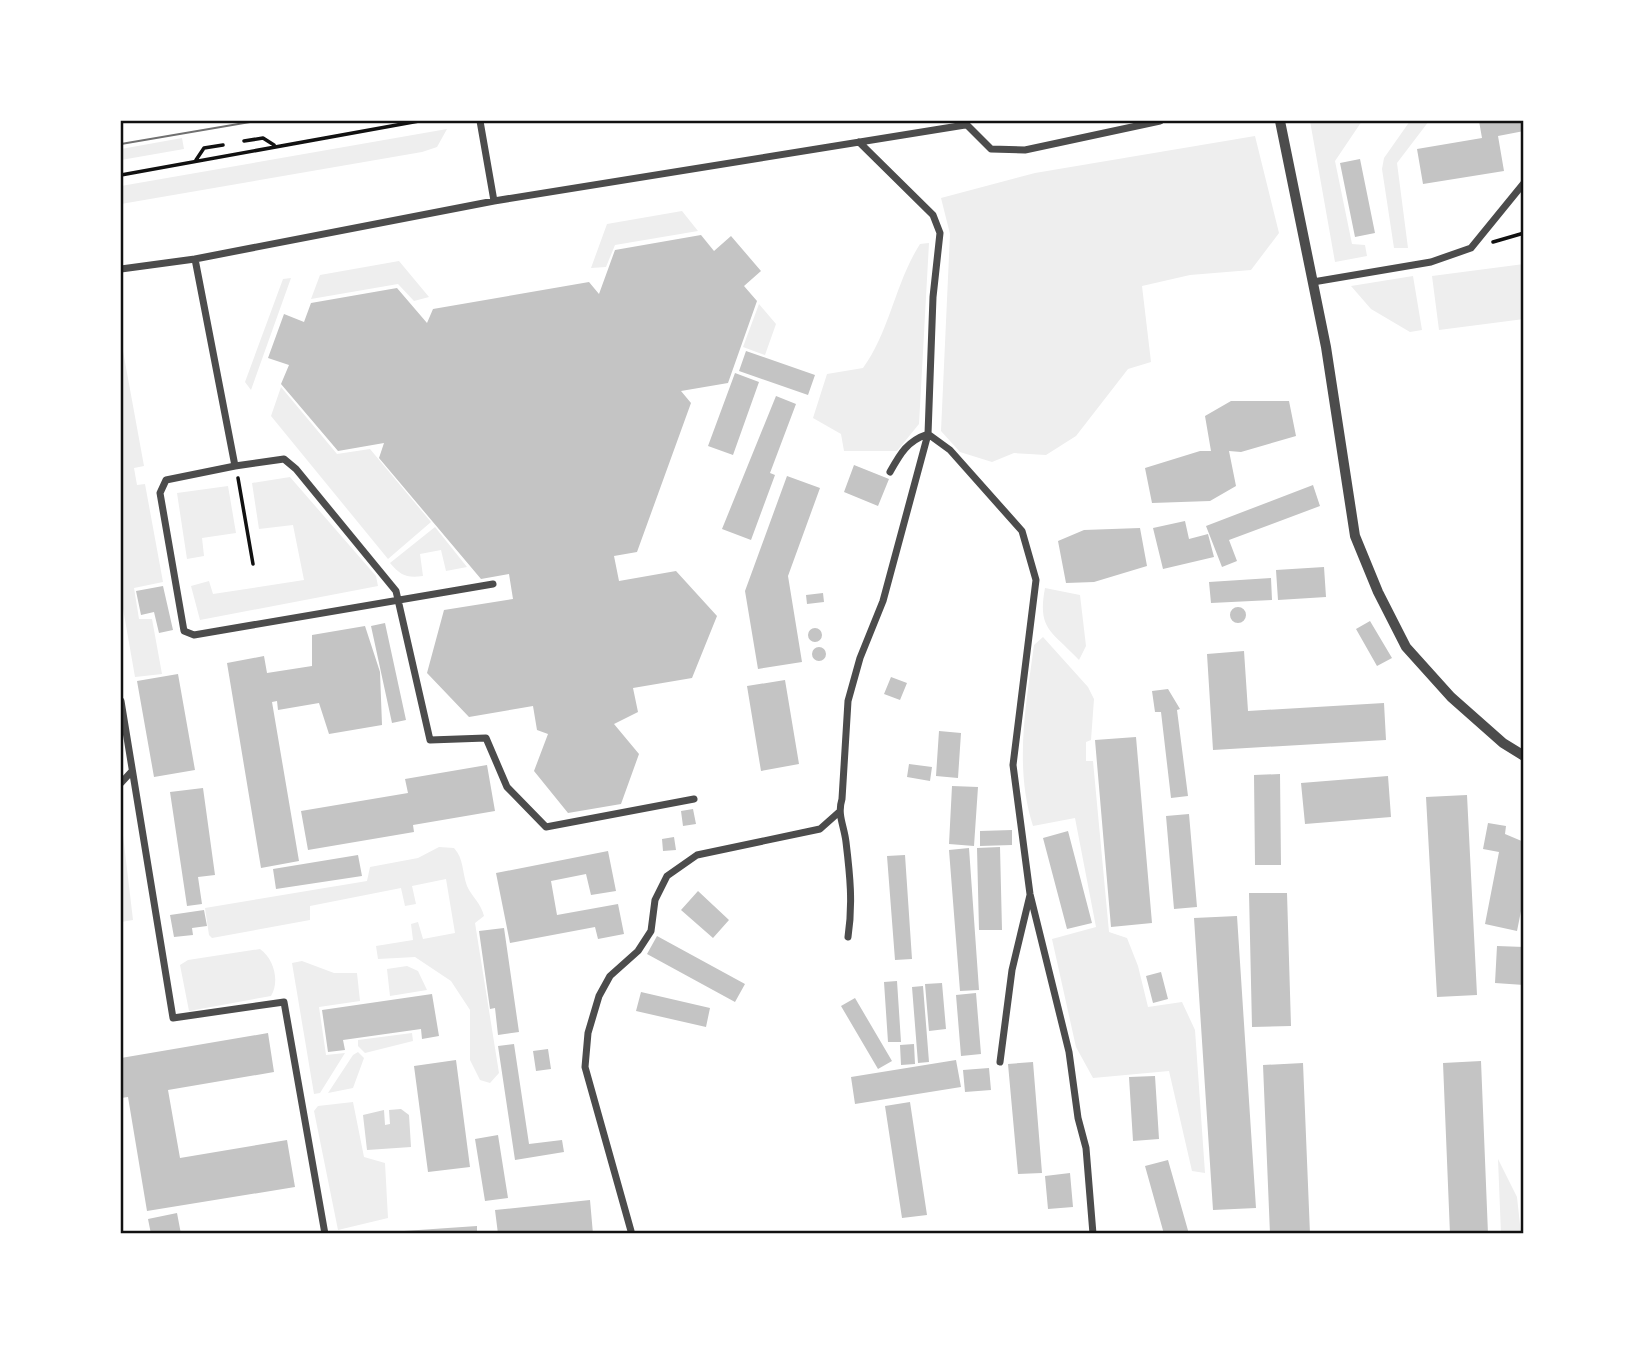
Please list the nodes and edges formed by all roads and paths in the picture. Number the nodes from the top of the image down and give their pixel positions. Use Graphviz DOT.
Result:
graph roads {
  1 [pos="419,121"];
  2 [pos="480,121"];
  3 [pos="1160,121"];
  4 [pos="1280,121"];
  5 [pos="965,123"];
  6 [pos="244,141"];
  7 [pos="859,142"];
  8 [pos="223,145"];
  9 [pos="276,146"];
  10 [pos="195,161"];
  11 [pos="121,175"];
  12 [pos="1524,183"];
  13 [pos="494,201"];
  14 [pos="1524,233"];
  15 [pos="1471,248"];
  16 [pos="194,259"];
  17 [pos="121,269"];
  18 [pos="1313,282"];
  19 [pos="928,434"];
  20 [pos="235,466"];
  21 [pos="890,472"];
  22 [pos="253,564"];
  23 [pos="493,584"];
  24 [pos="398,602"];
  25 [pos="121,701"];
  26 [pos="1524,756"];
  27 [pos="132,771"];
  28 [pos="121,783"];
  29 [pos="694,799"];
  30 [pos="838,813"];
  31 [pos="1030,894"];
  32 [pos="848,937"];
  33 [pos="1000,1062"];
  34 [pos="631,1231"];
  35 [pos="1091,1233"];
  36 [pos="325,1234"];
  1 -- 9 [label="path"];
  2 -- 13 [label="street"];
  3 -- 5 [label="street"];
  4 -- 18 [label="street"];
  5 -- 7 [label="street"];
  6 -- 9 [label="path"];
  7 -- 13 [label="street"];
  7 -- 19 [label="street"];
  8 -- 10 [label="path"];
  9 -- 10 [label="path"];
  10 -- 11 [label="path"];
  12 -- 15 [label="street"];
  13 -- 16 [label="street"];
  14 -- 15 [label="path"];
  15 -- 18 [label="street"];
  16 -- 17 [label="street"];
  16 -- 20 [label="street"];
  18 -- 26 [label="street"];
  19 -- 21 [label="street"];
  19 -- 30 [label="street"];
  19 -- 31 [label="street"];
  20 -- 22 [label="path"];
  20 -- 24 [label="street"];
  20 -- 24 [label="street"];
  23 -- 24 [label="street"];
  24 -- 29 [label="street"];
  25 -- 27 [label="street"];
  27 -- 28 [label="street"];
  27 -- 36 [label="street"];
  30 -- 32 [label="street"];
  30 -- 34 [label="street"];
  31 -- 33 [label="street"];
  31 -- 35 [label="street"];
}
